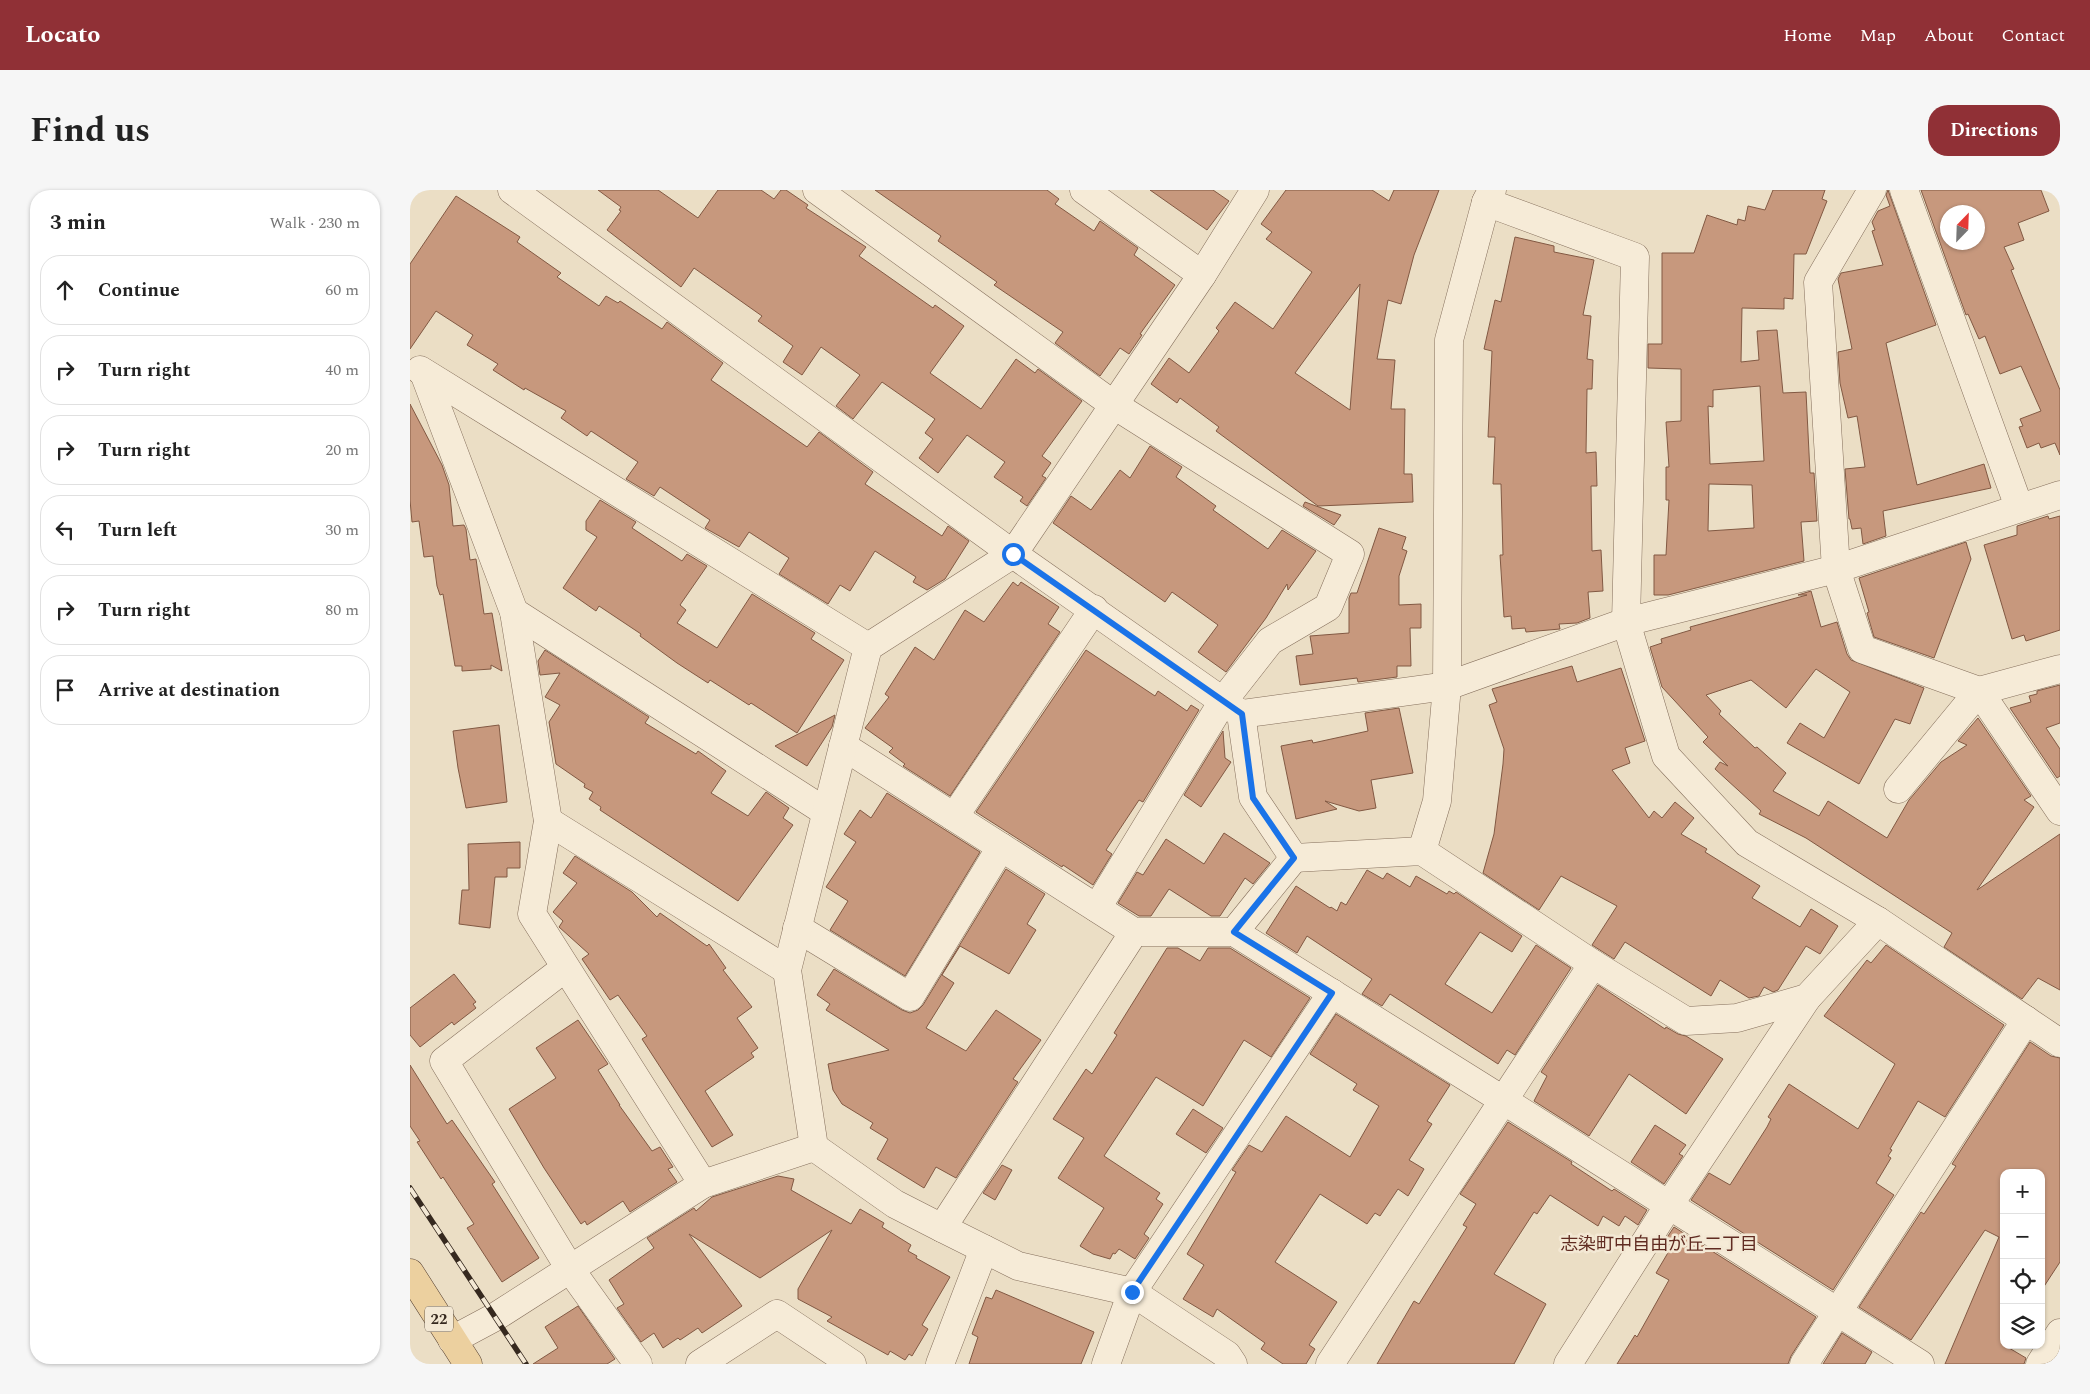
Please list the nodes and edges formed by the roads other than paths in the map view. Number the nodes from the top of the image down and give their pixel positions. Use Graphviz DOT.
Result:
graph roads {
  1 [pos="512,190"];
  2 [pos="817,190"];
  3 [pos="1084,190"];
  4 [pos="1254,190"];
  5 [pos="1872,190"];
  6 [pos="1904,190"];
  7 [pos="1489,196"];
  8 [pos="1202,275"];
  9 [pos="417,368"];
  10 [pos="1114,405"];
  11 [pos="2060,494"];
  12 [pos="2019,507"];
  13 [pos="1013,554"];
  14 [pos="1836,569"];
  15 [pos="1094,609"];
  16 [pos="514,612"];
  17 [pos="1626,622"];
  18 [pos="868,647"];
  19 [pos="2060,669"];
  20 [pos="1447,686"];
  21 [pos="1978,691"];
  22 [pos="1232,707"];
  23 [pos="843,746"];
  24 [pos="1898,789"];
  25 [pos="2060,811"];
  26 [pos="826,812"];
  27 [pos="954,817"];
  28 [pos="548,821"];
  29 [pos="1001,847"];
  30 [pos="1422,851"];
  31 [pos="1294,858"];
  32 [pos="1097,908"];
  33 [pos="1878,921"];
  34 [pos="797,928"];
  35 [pos="1134,932"];
  36 [pos="1234,932"];
  37 [pos="1593,964"];
  38 [pos="565,968"];
  39 [pos="787,970"];
  40 [pos="1332,993"];
  41 [pos="1807,998"];
  42 [pos="2026,1020"];
  43 [pos="2060,1042"];
  44 [pos="1503,1100"];
  45 [pos="814,1147"];
  46 [pos="703,1184"];
  47 [pos="1669,1205"];
  48 [pos="942,1228"];
  49 [pos="984,1249"];
  50 [pos="570,1269"];
  51 [pos="411,1278"];
  52 [pos="1132,1292"];
  53 [pos="1838,1311"];
  54 [pos="2060,1333"];
  55 [pos="452,1340"];
  56 [pos="468,1364"];
  57 [pos="638,1364"];
  58 [pos="700,1364"];
  59 [pos="852,1364"];
  60 [pos="940,1364"];
  61 [pos="1106,1364"];
  62 [pos="1234,1364"];
  63 [pos="1330,1364"];
  64 [pos="1568,1364"];
  65 [pos="1804,1364"];
  66 [pos="1920,1364"];
  67 [pos="2040,1364"];
  1 -- 13 [label="street"];
  2 -- 10 [label="street"];
  3 -- 8 [label="street"];
  4 -- 8 [label="street"];
  5 -- 14 [label="street"];
  6 -- 12 [label="street"];
  7 -- 17 [label="street"];
  7 -- 20 [label="street"];
  8 -- 10 [label="street"];
  9 -- 16 [label="street"];
  9 -- 18 [label="street"];
  10 -- 13 [label="street"];
  10 -- 22 [label="street"];
  11 -- 12 [label="street"];
  12 -- 14 [label="street"];
  13 -- 15 [label="street"];
  13 -- 18 [label="street"];
  14 -- 17 [label="street"];
  14 -- 21 [label="street"];
  15 -- 22 [label="street"];
  15 -- 27 [label="street"];
  16 -- 26 [label="street"];
  16 -- 28 [label="street"];
  17 -- 20 [label="street"];
  17 -- 33 [label="street"];
  18 -- 23 [label="street"];
  19 -- 21 [label="street"];
  20 -- 22 [label="street"];
  20 -- 30 [label="street"];
  21 -- 24 [label="street"];
  21 -- 25 [label="street"];
  22 -- 31 [label="street"];
  22 -- 32 [label="street"];
  23 -- 26 [label="street"];
  23 -- 27 [label="street"];
  26 -- 34 [label="street"];
  27 -- 29 [label="street"];
  28 -- 38 [label="street"];
  28 -- 39 [label="street"];
  29 -- 32 [label="street"];
  29 -- 34 [label="street"];
  30 -- 31 [label="street"];
  30 -- 37 [label="street"];
  31 -- 36 [label="street"];
  32 -- 35 [label="street"];
  33 -- 41 [label="street"];
  33 -- 42 [label="street"];
  34 -- 39 [label="street"];
  35 -- 36 [label="street"];
  35 -- 48 [label="street"];
  36 -- 40 [label="street"];
  37 -- 41 [label="street"];
  37 -- 44 [label="street"];
  38 -- 46 [label="street"];
  38 -- 50 [label="street"];
  39 -- 45 [label="street"];
  40 -- 44 [label="street"];
  40 -- 52 [label="street"];
  41 -- 47 [label="street"];
  42 -- 43 [label="street"];
  42 -- 53 [label="street"];
  44 -- 47 [label="street"];
  44 -- 63 [label="street"];
  45 -- 46 [label="street"];
  45 -- 48 [label="street"];
  46 -- 50 [label="street"];
  47 -- 53 [label="street"];
  47 -- 64 [label="street"];
  48 -- 49 [label="street"];
  49 -- 52 [label="street"];
  49 -- 60 [label="street"];
  50 -- 55 [label="street"];
  50 -- 57 [label="street"];
  51 -- 55 [label="main road, 22"];
  52 -- 61 [label="street"];
  52 -- 62 [label="street"];
  53 -- 65 [label="street"];
  53 -- 66 [label="street"];
  54 -- 67 [label="street"];
  55 -- 56 [label="main road, 22"];
  58 -- 59 [label="street"];
}
